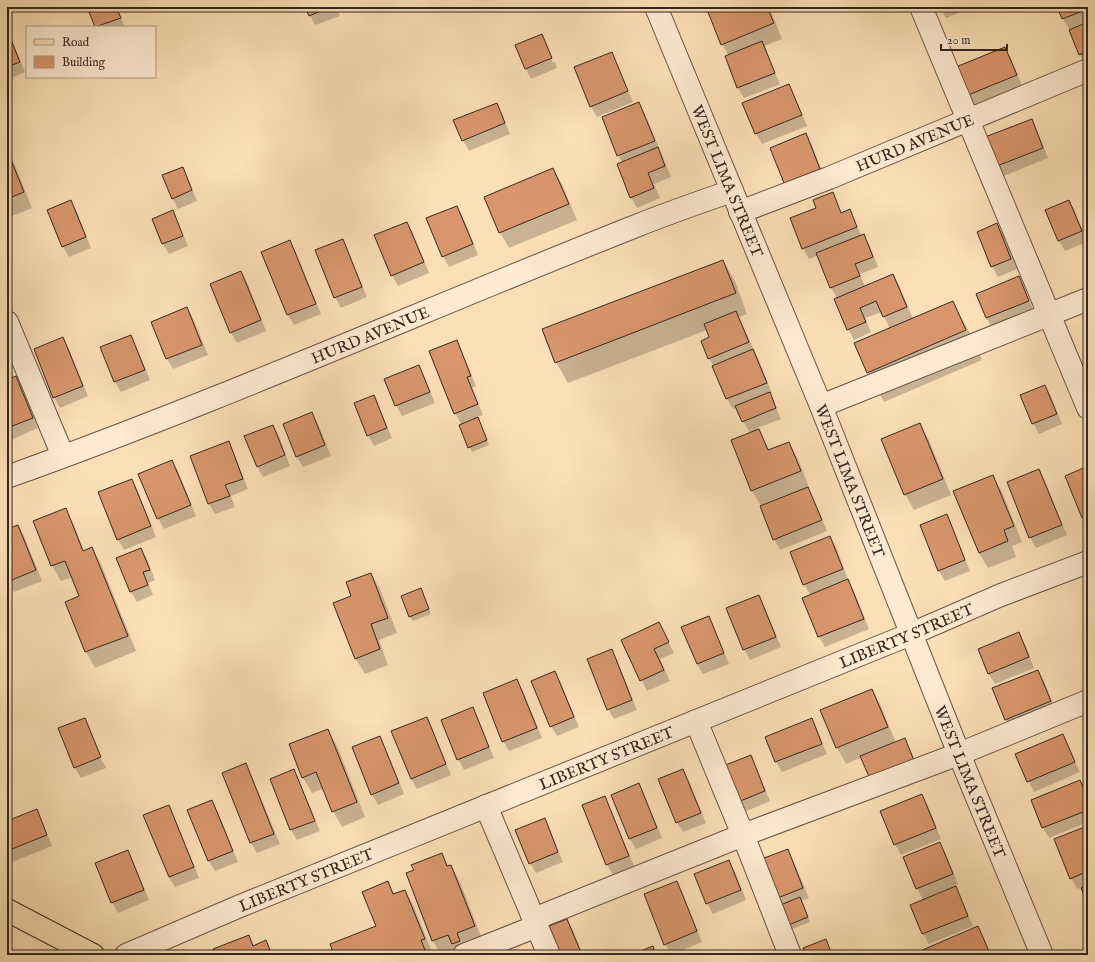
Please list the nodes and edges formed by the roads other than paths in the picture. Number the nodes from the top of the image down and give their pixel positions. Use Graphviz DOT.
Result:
graph roads {
  1 [pos="656,7"];
  2 [pos="921,7"];
  3 [pos="1088,70"];
  4 [pos="968,120"];
  5 [pos="732,191"];
  6 [pos="740,212"];
  7 [pos="1088,299"];
  8 [pos="1050,314"];
  9 [pos="7,322"];
  10 [pos="821,406"];
  11 [pos="1088,408"];
  12 [pos="63,456"];
  13 [pos="7,477"];
  14 [pos="1088,562"];
  15 [pos="911,634"];
  16 [pos="1088,701"];
  17 [pos="696,721"];
  18 [pos="959,754"];
  19 [pos="486,806"];
  20 [pos="743,835"];
  21 [pos="7,910"];
  22 [pos="535,922"];
  23 [pos="81,953"];
  24 [pos="126,955"];
  25 [pos="464,955"];
  26 [pos="549,955"];
  27 [pos="790,955"];
  28 [pos="1042,955"];
  1 -- 5 [label="street, WEST LIMA STREET"];
  2 -- 4 [label="street"];
  3 -- 4 [label="street, HURD AVENUE"];
  4 -- 6 [label="street, HURD AVENUE"];
  4 -- 8 [label="street"];
  5 -- 6 [label="street, WEST LIMA STREET"];
  5 -- 12 [label="street, HURD AVENUE"];
  6 -- 10 [label="street, WEST LIMA STREET"];
  7 -- 8 [label="street"];
  8 -- 10 [label="street"];
  8 -- 11 [label="street"];
  9 -- 12 [label="street"];
  10 -- 15 [label="street, WEST LIMA STREET"];
  12 -- 13 [label="street, HURD AVENUE"];
  14 -- 15 [label="street, LIBERTY STREET"];
  15 -- 17 [label="street, LIBERTY STREET"];
  15 -- 18 [label="street, WEST LIMA STREET"];
  16 -- 18 [label="street"];
  17 -- 19 [label="street, LIBERTY STREET"];
  17 -- 20 [label="street"];
  18 -- 20 [label="street"];
  18 -- 28 [label="street, WEST LIMA STREET"];
  19 -- 22 [label="street"];
  19 -- 24 [label="street, LIBERTY STREET"];
  20 -- 22 [label="street"];
  20 -- 27 [label="street"];
  21 -- 23 [label="main road"];
  22 -- 25 [label="street"];
  22 -- 26 [label="street"];
}
